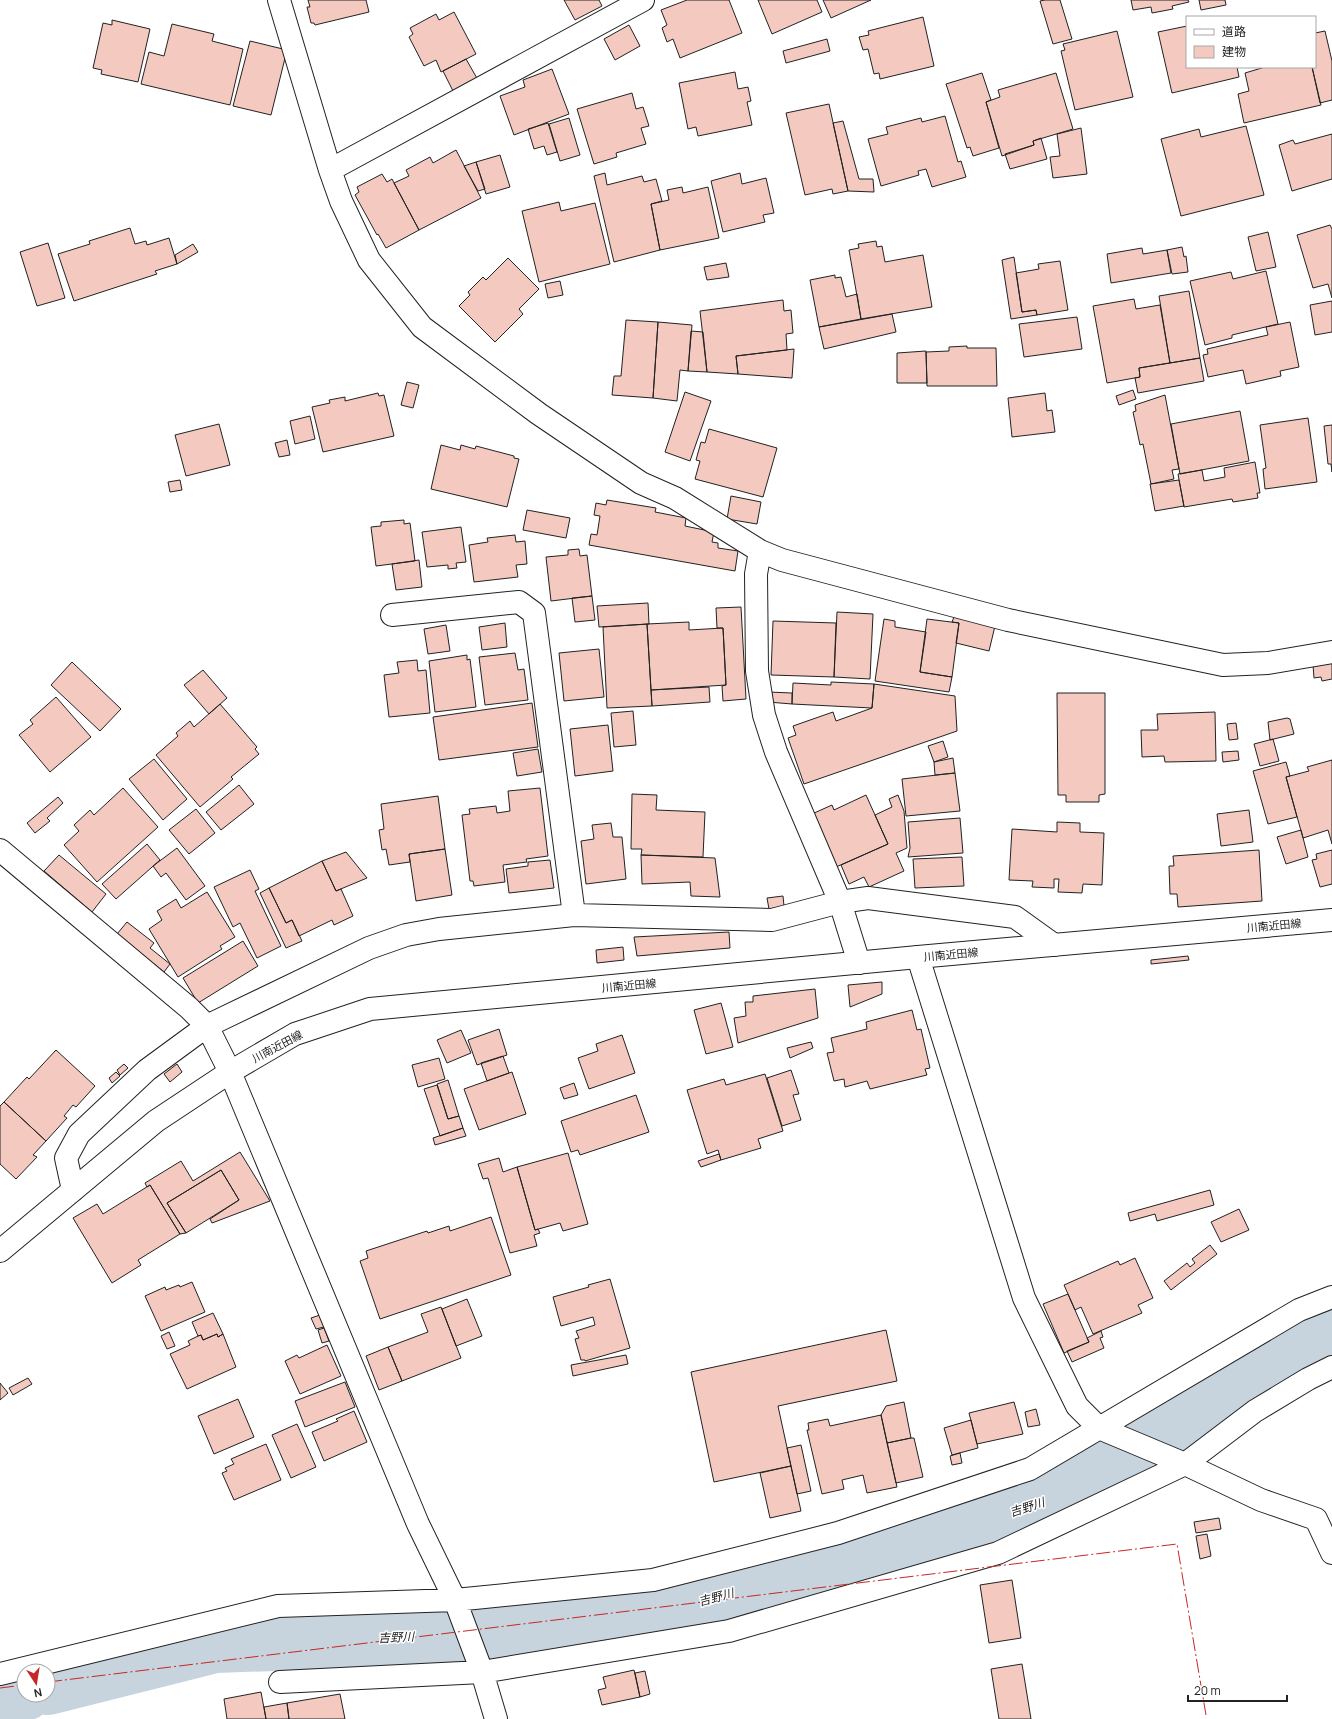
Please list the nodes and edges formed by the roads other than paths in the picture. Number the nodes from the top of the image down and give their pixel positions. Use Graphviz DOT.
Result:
graph roads {
  1 [pos="279,0"];
  2 [pos="643,0"];
  3 [pos="330,170"];
  4 [pos="760,551"];
  5 [pos="392,615"];
  6 [pos="1332,652"];
  7 [pos="0,850"];
  8 [pos="840,902"];
  9 [pos="574,915"];
  10 [pos="1332,920"];
  11 [pos="1054,945"];
  12 [pos="918,957"];
  13 [pos="859,963"];
  14 [pos="207,1026"];
  15 [pos="230,1072"];
  16 [pos="73,1190"];
  17 [pos="0,1251"];
  18 [pos="1332,1297"];
  19 [pos="1332,1367"];
  20 [pos="1109,1432"];
  21 [pos="1177,1461"];
  22 [pos="1332,1553"];
  23 [pos="455,1600"];
  24 [pos="482,1672"];
  25 [pos="0,1674"];
  26 [pos="280,1682"];
  27 [pos="496,1719"];
  1 -- 3 [label="street"];
  2 -- 3 [label="street"];
  3 -- 4 [label="street"];
  4 -- 6 [label="street"];
  4 -- 8 [label="street"];
  5 -- 9 [label="street"];
  7 -- 14 [label="street"];
  8 -- 9 [label="street"];
  8 -- 11 [label="street"];
  8 -- 13 [label="street"];
  9 -- 14 [label="street"];
  10 -- 11 [label="street, 川南近田線"];
  11 -- 12 [label="street, 川南近田線"];
  12 -- 13 [label="street, 川南近田線"];
  12 -- 20 [label="street"];
  13 -- 15 [label="street, 川南近田線"];
  14 -- 15 [label="street"];
  14 -- 16 [label="street"];
  15 -- 16 [label="street, 川南近田線"];
  15 -- 23 [label="street"];
  16 -- 17 [label="street, 川南近田線"];
  18 -- 20 [label="street"];
  19 -- 21 [label="street"];
  20 -- 21 [label="street"];
  20 -- 23 [label="street"];
  21 -- 22 [label="street"];
  21 -- 24 [label="street"];
  23 -- 24 [label="street"];
  23 -- 25 [label="street"];
  24 -- 26 [label="street"];
  24 -- 27 [label="street"];
}
